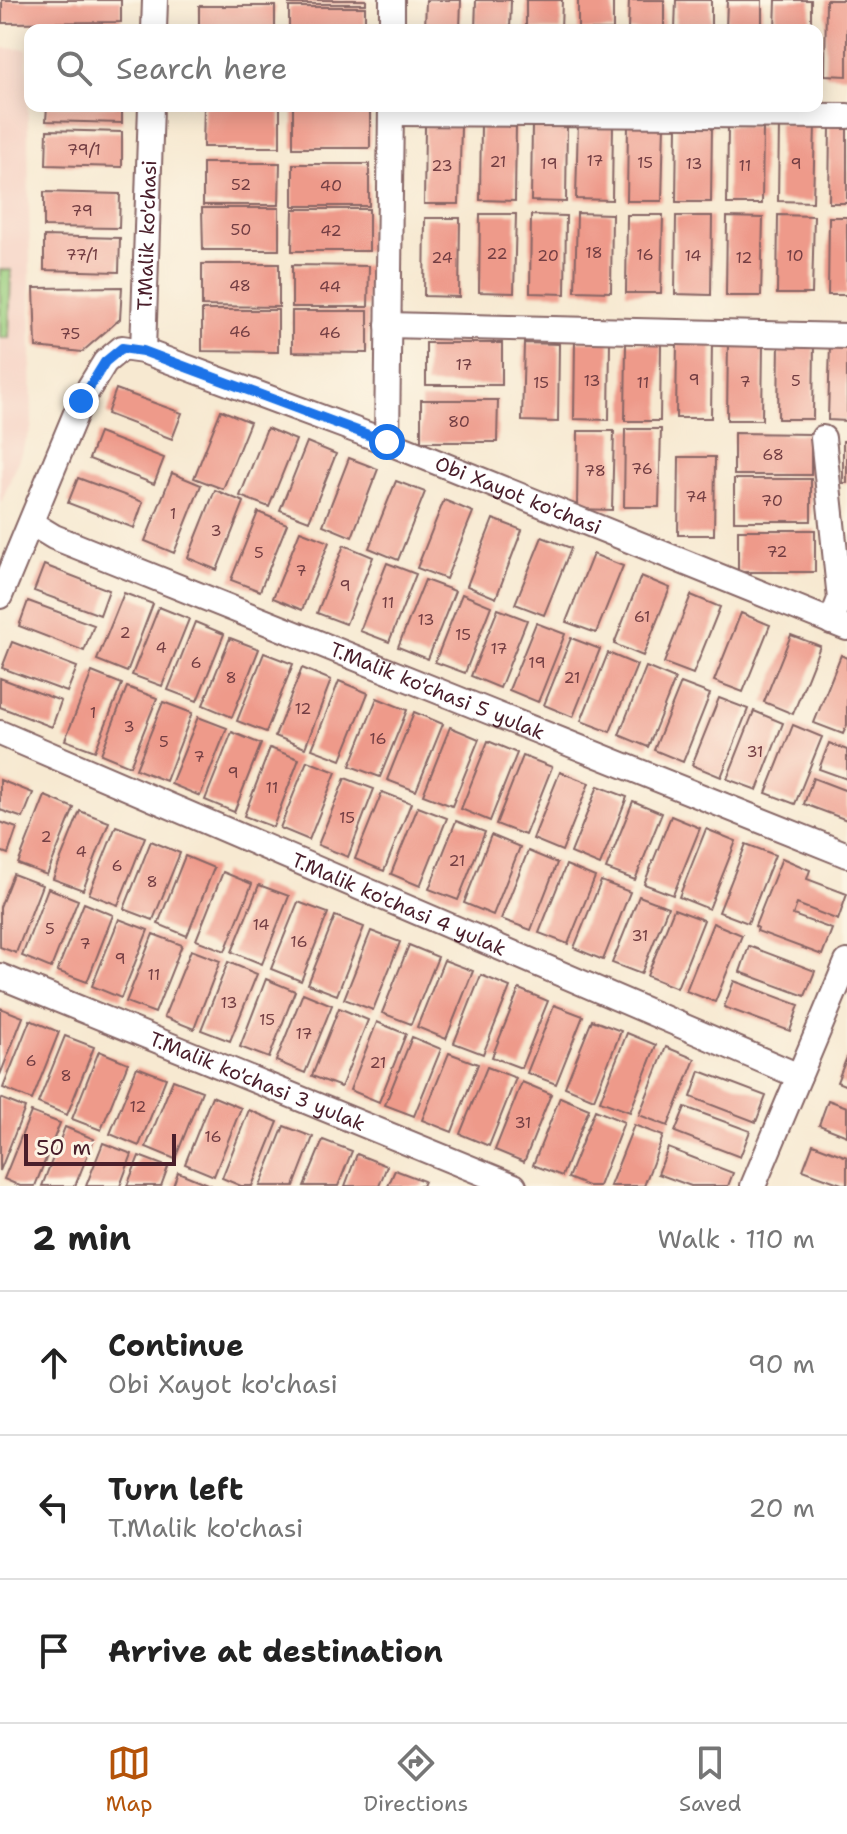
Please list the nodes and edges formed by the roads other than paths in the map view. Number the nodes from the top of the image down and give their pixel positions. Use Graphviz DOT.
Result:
graph roads {
  1 [pos="155,0"];
  2 [pos="392,0"];
  3 [pos="154,24"];
  4 [pos="392,24"];
  5 [pos="151,112"];
  6 [pos="391,112"];
  7 [pos="586,112"];
  8 [pos="847,116"];
  9 [pos="388,325"];
  10 [pos="847,336"];
  11 [pos="143,351"];
  12 [pos="823,438"];
  13 [pos="387,442"];
  14 [pos="31,523"];
  15 [pos="0,596"];
  16 [pos="839,625"];
  17 [pos="0,733"];
  18 [pos="847,855"];
  19 [pos="847,962"];
  20 [pos="0,976"];
  21 [pos="799,1076"];
  22 [pos="514,1186"];
  23 [pos="753,1186"];
  1 -- 3 [label="street"];
  2 -- 4 [label="street"];
  5 -- 11 [label="street, T.Malik ko'chasi"];
  6 -- 9 [label="street"];
  7 -- 8 [label="street"];
  9 -- 10 [label="street"];
  9 -- 13 [label="street"];
  11 -- 13 [label="street, Obi Xayot ko'chasi"];
  11 -- 14 [label="street"];
  12 -- 16 [label="street"];
  13 -- 16 [label="street, Obi Xayot ko'chasi"];
  14 -- 15 [label="street"];
  14 -- 18 [label="street, T.Malik ko'chasi 5 yulak"];
  17 -- 21 [label="street, T.Malik ko'chasi 4 yulak"];
  19 -- 21 [label="street"];
  20 -- 22 [label="street, T.Malik ko'chasi 3 yulak"];
  21 -- 23 [label="street"];
}
